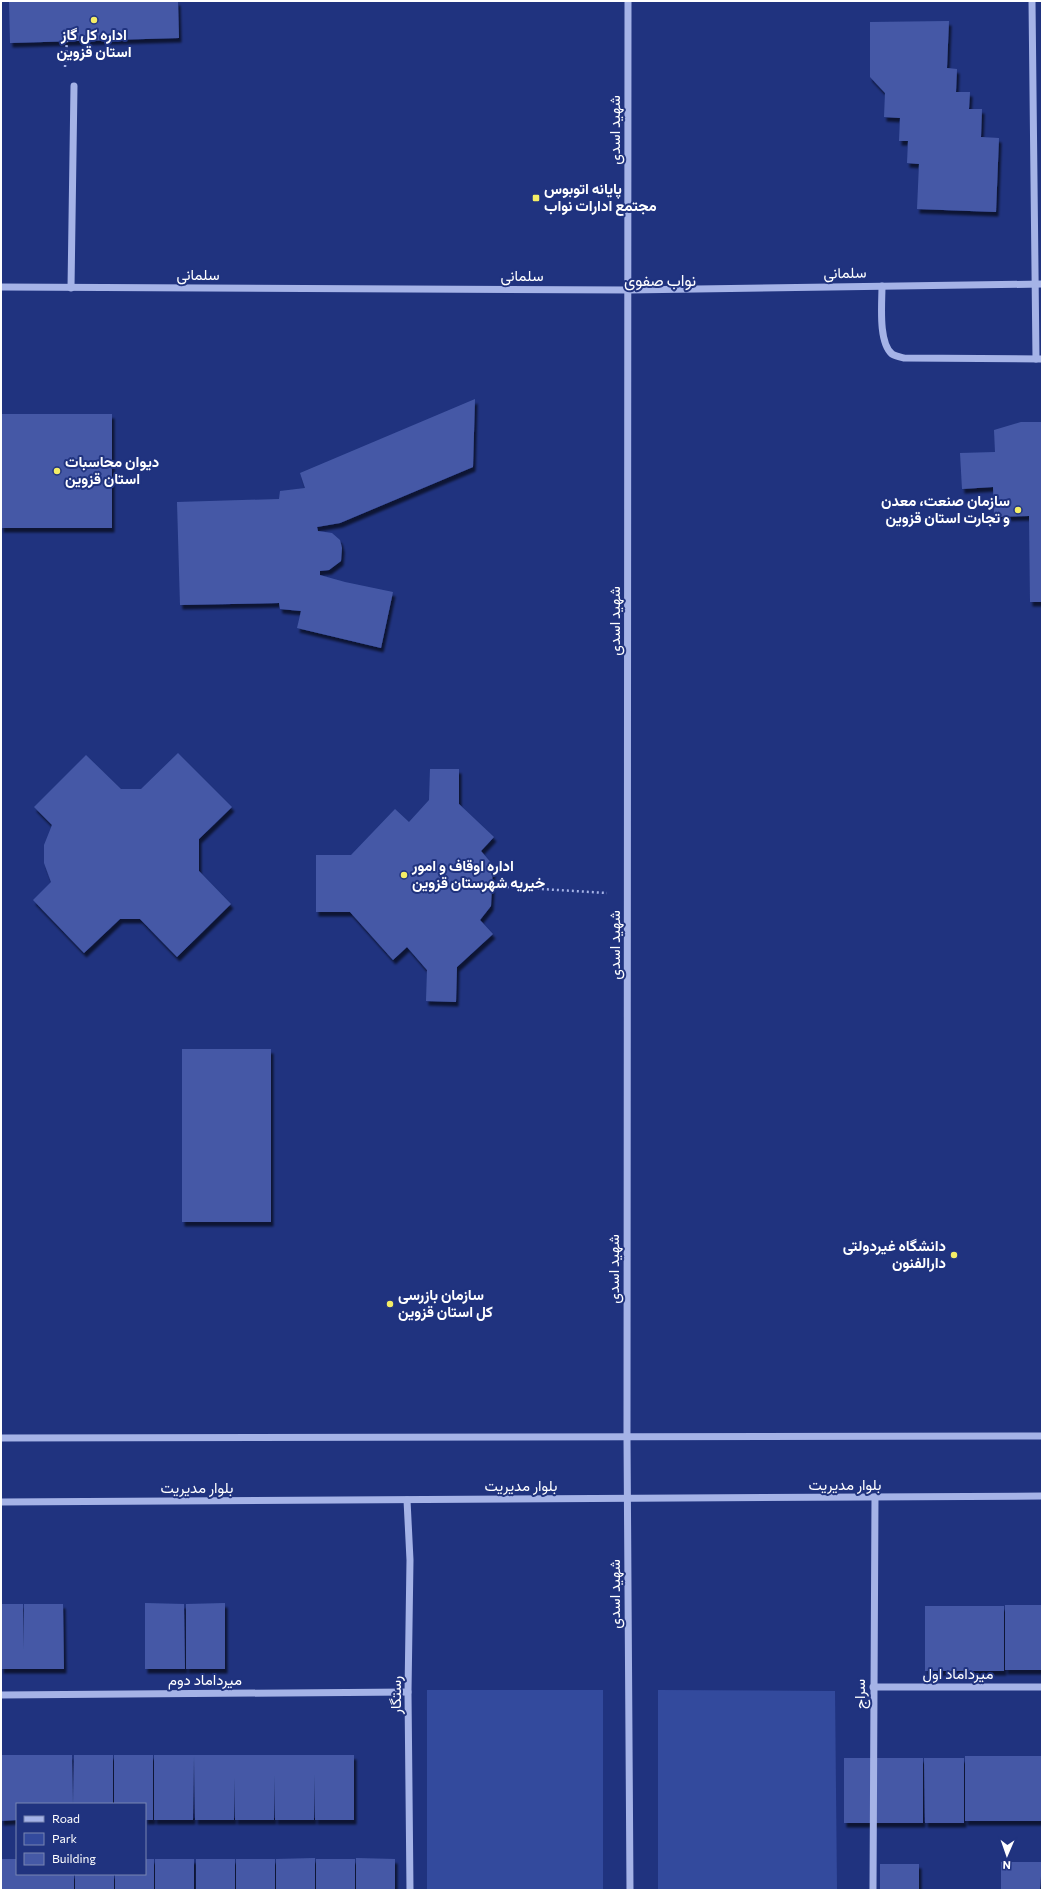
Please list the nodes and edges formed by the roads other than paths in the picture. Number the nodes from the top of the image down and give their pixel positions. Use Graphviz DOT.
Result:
graph roads {
  1 [pos="628,1"];
  2 [pos="1032,1"];
  3 [pos="74,86"];
  4 [pos="1038,284"];
  5 [pos="882,286"];
  6 [pos="1,287"];
  7 [pos="71,288"];
  8 [pos="629,290"];
  9 [pos="1039,359"];
  10 [pos="1042,1436"];
  11 [pos="627,1437"];
  12 [pos="1,1438"];
  13 [pos="1042,1496"];
  14 [pos="875,1497"];
  15 [pos="628,1499"];
  16 [pos="407,1500"];
  17 [pos="1,1502"];
  18 [pos="1042,1686"];
  19 [pos="873,1687"];
  20 [pos="408,1692"];
  21 [pos="1,1695"];
  22 [pos="410,1890"];
  23 [pos="630,1890"];
  24 [pos="873,1890"];
  1 -- 8 [label="street, شهید اسدی"];
  2 -- 4 [label="street"];
  3 -- 7 [label="street"];
  4 -- 5 [label="street, سلمانی"];
  4 -- 9 [label="street"];
  5 -- 8 [label="street, سلمانی"];
  5 -- 9 [label="street"];
  6 -- 7 [label="street, سلمانی"];
  7 -- 8 [label="street, سلمانی"];
  8 -- 11 [label="street, شهید اسدی"];
  10 -- 11 [label="street"];
  11 -- 12 [label="street"];
  11 -- 15 [label="street, شهید اسدی"];
  13 -- 14 [label="street, بلوار مدیریت"];
  14 -- 15 [label="street, بلوار مدیریت"];
  14 -- 19 [label="street, سراج"];
  15 -- 16 [label="street, بلوار مدیریت"];
  15 -- 23 [label="street, شهید اسدی"];
  16 -- 17 [label="street, بلوار مدیریت"];
  16 -- 20 [label="street, رستگار"];
  18 -- 19 [label="street, میرداماد اول"];
  19 -- 24 [label="street, سراج"];
  20 -- 21 [label="street, میرداماد دوم"];
  20 -- 22 [label="street, رستگار"];
}
